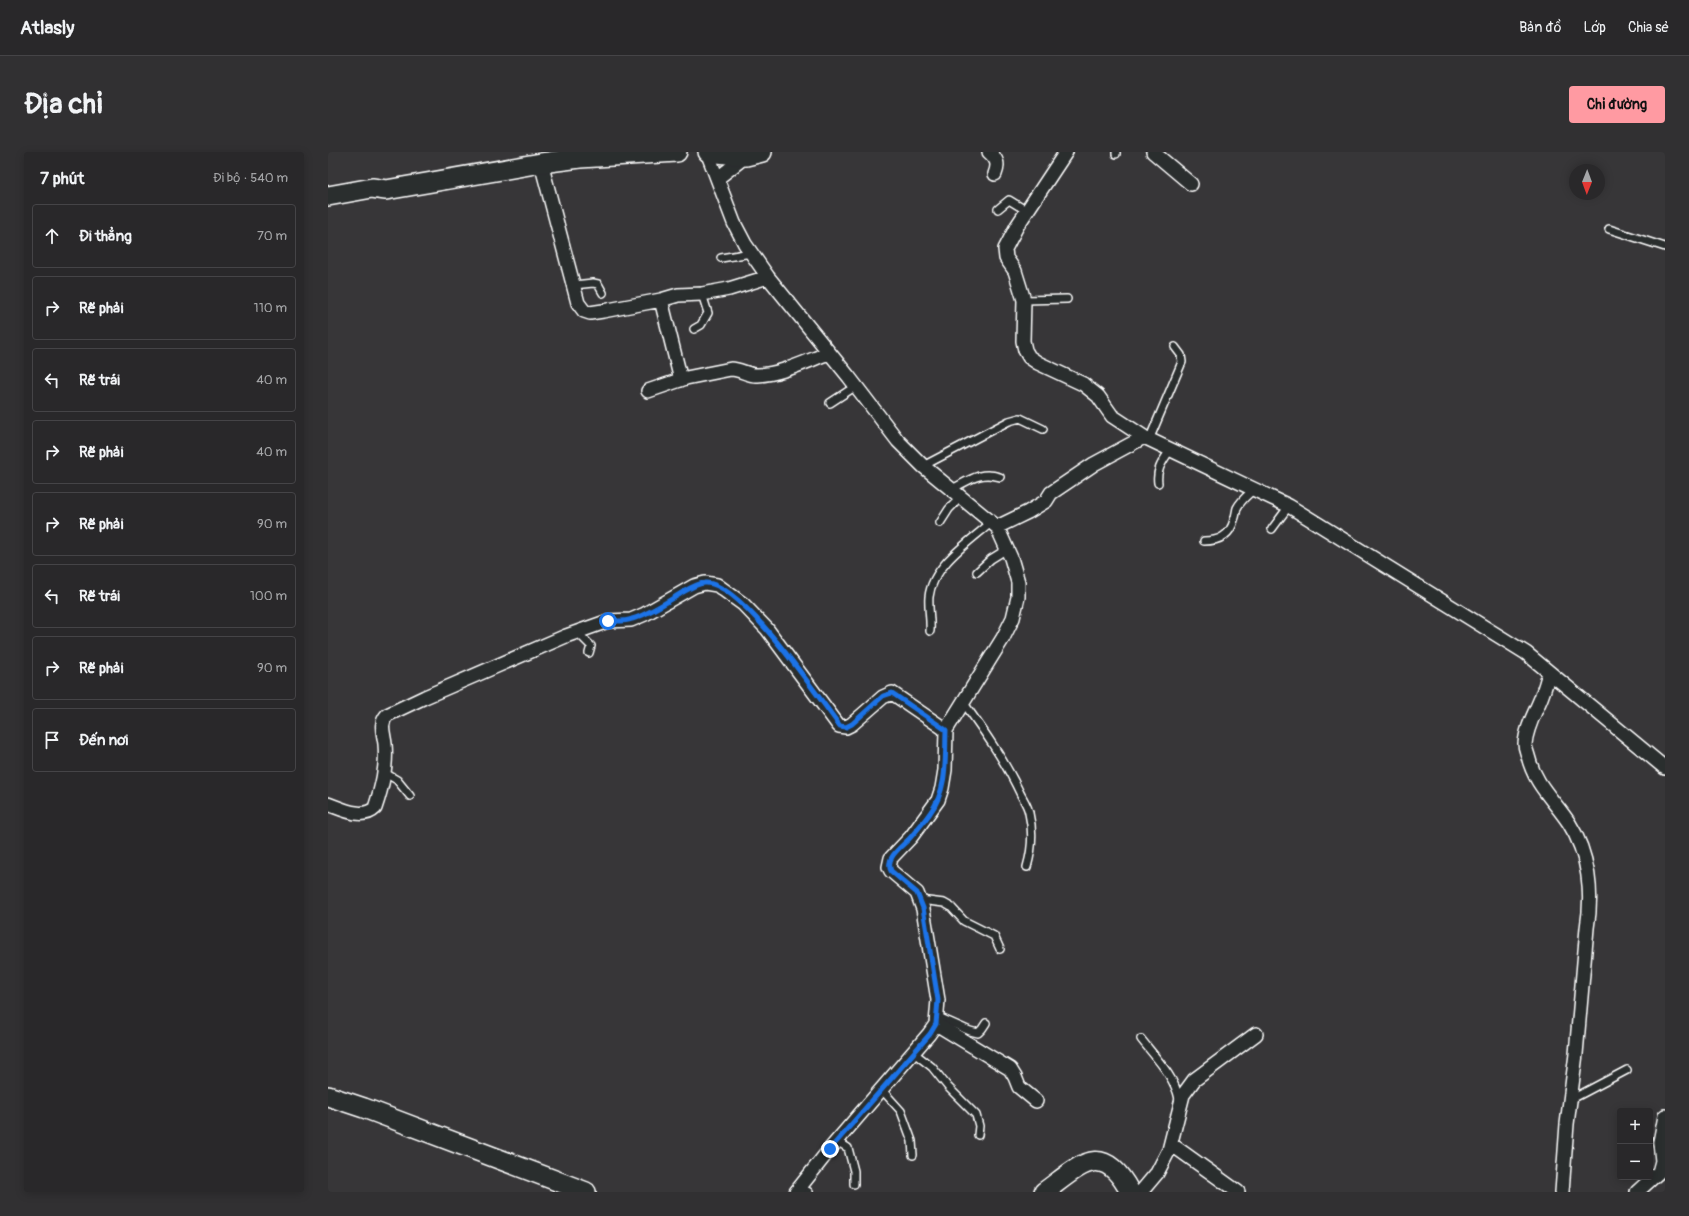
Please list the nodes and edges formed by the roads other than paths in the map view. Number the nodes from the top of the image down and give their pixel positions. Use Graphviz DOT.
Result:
graph roads {
  1 [pos="677,152"];
  2 [pos="708,152"];
  3 [pos="989,152"];
  4 [pos="1066,152"];
  5 [pos="1153,152"];
  6 [pos="754,154"];
  7 [pos="576,155"];
  8 [pos="547,159"];
  9 [pos="995,174"];
  10 [pos="718,178"];
  11 [pos="1191,184"];
  12 [pos="328,196"];
  13 [pos="998,209"];
  14 [pos="1027,211"];
  15 [pos="1609,229"];
  16 [pos="1665,247"];
  17 [pos="751,253"];
  18 [pos="721,258"];
  19 [pos="768,277"];
  20 [pos="574,285"];
  21 [pos="602,293"];
  22 [pos="702,294"];
  23 [pos="1067,299"];
  24 [pos="661,300"];
  25 [pos="1024,300"];
  26 [pos="694,329"];
  27 [pos="1175,347"];
  28 [pos="829,353"];
  29 [pos="681,380"];
  30 [pos="856,386"];
  31 [pos="648,391"];
  32 [pos="830,403"];
  33 [pos="1043,429"];
  34 [pos="1146,438"];
  35 [pos="1170,450"];
  36 [pos="923,466"];
  37 [pos="1000,477"];
  38 [pos="1158,483"];
  39 [pos="1254,489"];
  40 [pos="956,493"];
  41 [pos="1289,506"];
  42 [pos="940,523"];
  43 [pos="994,524"];
  44 [pos="1272,529"];
  45 [pos="1204,541"];
  46 [pos="1007,549"];
  47 [pos="977,572"];
  48 [pos="930,631"];
  49 [pos="577,632"];
  50 [pos="589,653"];
  51 [pos="1549,672"];
  52 [pos="963,702"];
  53 [pos="946,730"];
  54 [pos="1665,768"];
  55 [pos="385,773"];
  56 [pos="410,796"];
  57 [pos="328,804"];
  58 [pos="1027,868"];
  59 [pos="920,900"];
  60 [pos="1000,949"];
  61 [pos="936,1020"];
  62 [pos="986,1023"];
  63 [pos="1256,1034"];
  64 [pos="1141,1039"];
  65 [pos="914,1053"];
  66 [pos="1627,1070"];
  67 [pos="882,1090"];
  68 [pos="328,1096"];
  69 [pos="1570,1100"];
  70 [pos="1036,1102"];
  71 [pos="1180,1106"];
  72 [pos="1665,1116"];
  73 [pos="978,1135"];
  74 [pos="837,1141"];
  75 [pos="1171,1144"];
  76 [pos="913,1155"];
  77 [pos="854,1184"];
  78 [pos="562,1188"];
  79 [pos="802,1190"];
  80 [pos="1048,1191"];
  81 [pos="586,1192"];
  82 [pos="1130,1192"];
  83 [pos="1141,1192"];
  84 [pos="1238,1192"];
  85 [pos="1562,1192"];
  86 [pos="1637,1192"];
  1 -- 7 [label="street"];
  2 -- 6 [label="street"];
  2 -- 10 [label="street"];
  3 -- 9 [label="street"];
  4 -- 14 [label="street"];
  5 -- 11 [label="street"];
  6 -- 10 [label="street"];
  7 -- 8 [label="street"];
  8 -- 12 [label="street"];
  8 -- 20 [label="street"];
  10 -- 17 [label="street"];
  13 -- 14 [label="lane"];
  14 -- 25 [label="street"];
  15 -- 16 [label="lane"];
  17 -- 18 [label="lane"];
  17 -- 19 [label="street"];
  19 -- 22 [label="street"];
  19 -- 28 [label="street"];
  20 -- 21 [label="lane"];
  20 -- 24 [label="street"];
  22 -- 24 [label="street"];
  22 -- 26 [label="lane"];
  23 -- 25 [label="lane"];
  24 -- 29 [label="street"];
  25 -- 34 [label="street"];
  27 -- 34 [label="lane"];
  28 -- 29 [label="street"];
  28 -- 30 [label="street"];
  29 -- 31 [label="street"];
  30 -- 32 [label="lane"];
  30 -- 36 [label="street"];
  33 -- 36 [label="lane"];
  34 -- 35 [label="street"];
  34 -- 43 [label="street"];
  35 -- 38 [label="lane"];
  35 -- 39 [label="street"];
  36 -- 40 [label="street"];
  37 -- 40 [label="lane"];
  39 -- 41 [label="street"];
  39 -- 45 [label="lane"];
  40 -- 42 [label="lane"];
  40 -- 43 [label="street"];
  41 -- 44 [label="lane"];
  41 -- 51 [label="street"];
  43 -- 46 [label="street"];
  43 -- 48 [label="lane"];
  46 -- 47 [label="lane"];
  46 -- 52 [label="street"];
  49 -- 50 [label="lane"];
  49 -- 53 [label="street"];
  49 -- 55 [label="street"];
  51 -- 54 [label="street"];
  51 -- 69 [label="street"];
  52 -- 53 [label="street"];
  52 -- 58 [label="lane"];
  53 -- 59 [label="street"];
  55 -- 56 [label="lane"];
  55 -- 57 [label="street"];
  59 -- 60 [label="lane"];
  59 -- 61 [label="street"];
  61 -- 62 [label="lane"];
  61 -- 65 [label="street"];
  61 -- 70 [label="street"];
  63 -- 71 [label="street"];
  64 -- 71 [label="lane"];
  65 -- 67 [label="street"];
  65 -- 73 [label="lane"];
  66 -- 69 [label="lane"];
  67 -- 74 [label="street"];
  67 -- 76 [label="lane"];
  68 -- 78 [label="street"];
  69 -- 85 [label="street"];
  71 -- 75 [label="street"];
  72 -- 86 [label="street"];
  74 -- 77 [label="lane"];
  74 -- 79 [label="street"];
  75 -- 83 [label="street"];
  75 -- 84 [label="street"];
  78 -- 81 [label="street"];
  80 -- 82 [label="street"];
}
